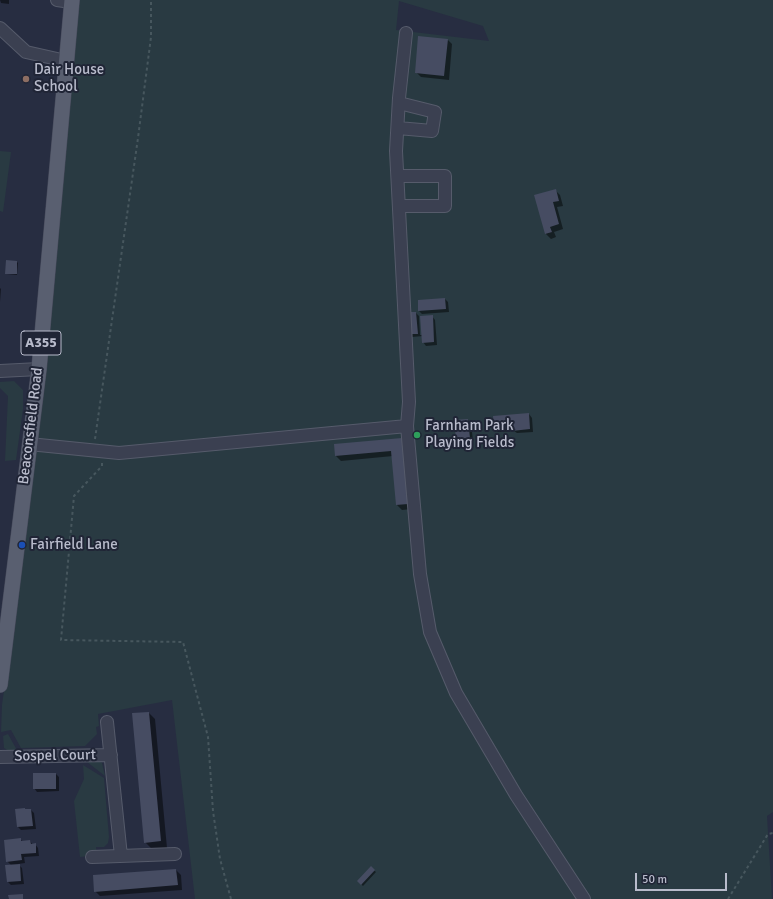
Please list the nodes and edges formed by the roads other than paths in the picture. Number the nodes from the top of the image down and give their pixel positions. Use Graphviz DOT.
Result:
graph roads {
  1 [pos="67,1"];
  2 [pos="0,28"];
  3 [pos="406,33"];
  4 [pos="66,61"];
  5 [pos="399,103"];
  6 [pos="398,128"];
  7 [pos="398,176"];
  8 [pos="399,206"];
  9 [pos="39,369"];
  10 [pos="0,371"];
  11 [pos="407,426"];
  12 [pos="29,444"];
  13 [pos="0,684"];
  14 [pos="107,722"];
  15 [pos="111,755"];
  16 [pos="0,757"];
  17 [pos="175,854"];
  18 [pos="121,856"];
  19 [pos="92,857"];
  20 [pos="584,899"];
  1 -- 4 [label="main road, Beaconsfield Road / A355"];
  2 -- 4 [label="street"];
  3 -- 5 [label="street"];
  4 -- 9 [label="main road, Beaconsfield Road / A355"];
  5 -- 6 [label="street"];
  5 -- 6 [label="street"];
  6 -- 7 [label="street"];
  7 -- 8 [label="street"];
  7 -- 8 [label="street"];
  8 -- 11 [label="street"];
  9 -- 10 [label="street"];
  9 -- 12 [label="main road, Beaconsfield Road / A355"];
  11 -- 12 [label="street"];
  11 -- 20 [label="street"];
  12 -- 13 [label="main road, Beaconsfield Road / A355"];
  14 -- 15 [label="street, Sospel Court"];
  15 -- 16 [label="street, Sospel Court"];
  15 -- 18 [label="street, Sospel Court"];
  17 -- 18 [label="street"];
  18 -- 19 [label="street"];
}
